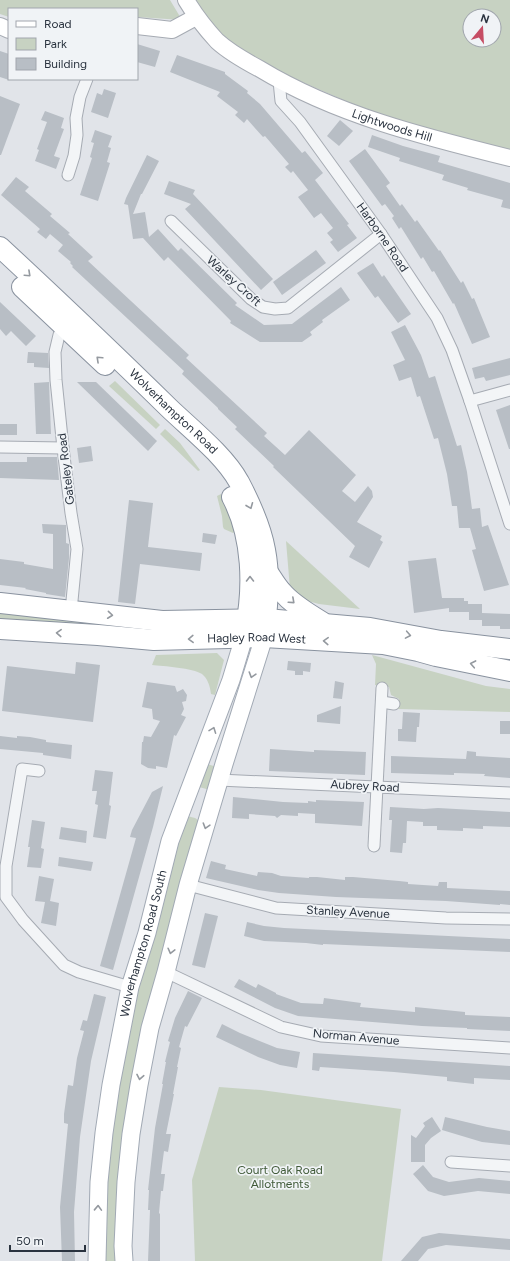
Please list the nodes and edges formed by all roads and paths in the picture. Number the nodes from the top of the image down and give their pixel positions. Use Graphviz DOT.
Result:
graph roads {
  1 [pos="186,0"];
  2 [pos="196,17"];
  3 [pos="138,26"];
  4 [pos="87,80"];
  5 [pos="279,81"];
  6 [pos="64,152"];
  7 [pos="74,156"];
  8 [pos="510,158"];
  9 [pos="68,175"];
  10 [pos="171,221"];
  11 [pos="381,234"];
  12 [pos="0,247"];
  13 [pos="0,266"];
  14 [pos="69,322"];
  15 [pos="510,390"];
  16 [pos="470,401"];
  17 [pos="0,447"];
  18 [pos="63,448"];
  19 [pos="510,523"];
  20 [pos="267,571"];
  21 [pos="0,603"];
  22 [pos="71,612"];
  23 [pos="326,624"];
  24 [pos="255,628"];
  25 [pos="0,629"];
  26 [pos="510,649"];
  27 [pos="510,671"];
  28 [pos="382,688"];
  29 [pos="382,702"];
  30 [pos="394,704"];
  31 [pos="203,754"];
  32 [pos="224,764"];
  33 [pos="39,771"];
  34 [pos="220,780"];
  35 [pos="376,786"];
  36 [pos="510,793"];
  37 [pos="186,797"];
  38 [pos="213,803"];
  39 [pos="374,846"];
  40 [pos="188,886"];
  41 [pos="510,919"];
  42 [pos="166,972"];
  43 [pos="130,987"];
  44 [pos="510,1048"];
  45 [pos="451,1162"];
  46 [pos="510,1166"];
  47 [pos="97,1261"];
  48 [pos="124,1261"];
  1 -- 2 [label="street"];
  2 -- 3 [label="street"];
  2 -- 5 [label="street"];
  4 -- 7 [label="street"];
  5 -- 8 [label="street, Lightwoods Hill"];
  5 -- 11 [label="street, Harborne Road"];
  6 -- 7 [label="street"];
  7 -- 9 [label="street"];
  10 -- 11 [label="street, Warley Croft"];
  11 -- 16 [label="street, Harborne Road"];
  12 -- 14 [label="highway, Wolverhampton Road, one-way"];
  13 -- 14 [label="highway, Wolverhampton Road"];
  14 -- 18 [label="street, Gateley Road"];
  14 -- 20 [label="highway, Wolverhampton Road, one-way"];
  24 -- 14 [label="highway, Wolverhampton Road, one-way"];
  15 -- 16 [label="street"];
  16 -- 19 [label="street, Harborne Road"];
  17 -- 18 [label="street"];
  18 -- 22 [label="street, Gateley Road"];
  20 -- 23 [label="highway, one-way"];
  20 -- 24 [label="highway, Wolverhampton Road"];
  21 -- 22 [label="highway, Hagley Road West"];
  22 -- 24 [label="highway, Hagley Road West, one-way"];
  23 -- 24 [label="highway, Hagley Road West"];
  23 -- 26 [label="highway, Hagley Road West, one-way"];
  24 -- 25 [label="highway, Hagley Road West, one-way"];
  27 -- 24 [label="highway, Hagley Road West, one-way"];
  31 -- 24 [label="main road, Wolverhampton Road South, one-way"];
  24 -- 32 [label="main road, one-way"];
  28 -- 29 [label="street"];
  29 -- 30 [label="street"];
  29 -- 35 [label="street"];
  31 -- 32 [label="main road"];
  31 -- 37 [label="main road, Wolverhampton Road South"];
  32 -- 34 [label="main road"];
  33 -- 43 [label="street"];
  34 -- 35 [label="street, Aubrey Road"];
  34 -- 38 [label="main road"];
  35 -- 36 [label="street, Aubrey Road"];
  35 -- 39 [label="street"];
  37 -- 38 [label="main road"];
  37 -- 43 [label="main road, Wolverhampton Road South"];
  38 -- 40 [label="main road, one-way"];
  40 -- 41 [label="street, Stanley Avenue"];
  40 -- 42 [label="main road, one-way"];
  42 -- 44 [label="street, Norman Avenue"];
  42 -- 48 [label="main road, one-way"];
  47 -- 43 [label="main road, Wolverhampton Road South, one-way"];
  45 -- 46 [label="street"];
}
